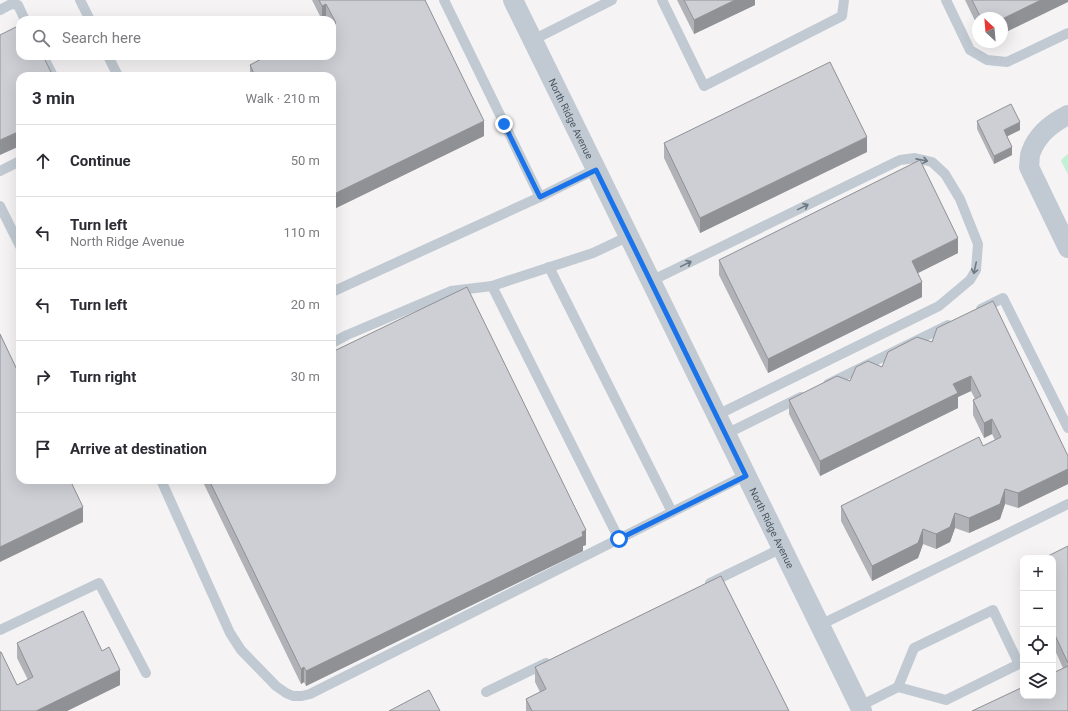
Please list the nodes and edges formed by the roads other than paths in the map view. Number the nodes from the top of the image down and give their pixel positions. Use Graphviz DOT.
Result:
graph roads {
  1 [pos="80,0"];
  2 [pos="444,0"];
  3 [pos="513,0"];
  4 [pos="611,0"];
  5 [pos="662,0"];
  6 [pos="844,0"];
  7 [pos="946,0"];
  8 [pos="0,10"];
  9 [pos="23,16"];
  10 [pos="88,16"];
  11 [pos="1068,33"];
  12 [pos="533,40"];
  13 [pos="45,60"];
  14 [pos="110,60"];
  15 [pos="51,72"];
  16 [pos="116,72"];
  17 [pos="1068,115"];
  18 [pos="16,163"];
  19 [pos="596,170"];
  20 [pos="0,171"];
  21 [pos="540,197"];
  22 [pos="0,206"];
  23 [pos="629,236"];
  24 [pos="16,238"];
  25 [pos="1068,248"];
  26 [pos="550,267"];
  27 [pos="651,281"];
  28 [pos="492,286"];
  29 [pos="336,290"];
  30 [pos="974,312"];
  31 [pos="953,322"];
  32 [pos="336,341"];
  33 [pos="717,415"];
  34 [pos="1068,428"];
  35 [pos="726,434"];
  36 [pos="746,476"];
  37 [pos="163,484"];
  38 [pos="1068,504"];
  39 [pos="672,512"];
  40 [pos="619,539"];
  41 [pos="782,548"];
  42 [pos="704,586"];
  43 [pos="820,625"];
  44 [pos="0,630"];
  45 [pos="556,658"];
  46 [pos="146,673"];
  47 [pos="898,686"];
  48 [pos="486,692"];
  49 [pos="861,709"];
  1 -- 10 [label="lane"];
  2 -- 21 [label="lane"];
  3 -- 12 [label="street, North Ridge Avenue"];
  4 -- 12 [label="lane"];
  5 -- 6 [label="lane"];
  7 -- 11 [label="lane"];
  8 -- 9 [label="lane"];
  12 -- 19 [label="street, North Ridge Avenue"];
  13 -- 15 [label="lane"];
  14 -- 16 [label="lane"];
  17 -- 25 [label="street"];
  18 -- 20 [label="lane"];
  19 -- 21 [label="lane"];
  19 -- 23 [label="street, North Ridge Avenue"];
  21 -- 29 [label="lane"];
  22 -- 24 [label="lane"];
  23 -- 26 [label="lane"];
  23 -- 27 [label="street, North Ridge Avenue"];
  26 -- 28 [label="lane"];
  26 -- 39 [label="lane"];
  27 -- 33 [label="street, North Ridge Avenue"];
  27 -- 33 [label="lane, one-way"];
  28 -- 32 [label="lane"];
  28 -- 40 [label="lane"];
  30 -- 34 [label="lane"];
  31 -- 35 [label="lane"];
  33 -- 35 [label="street, North Ridge Avenue"];
  35 -- 36 [label="street, North Ridge Avenue"];
  36 -- 39 [label="lane"];
  36 -- 41 [label="street, North Ridge Avenue"];
  37 -- 40 [label="lane"];
  38 -- 43 [label="lane"];
  39 -- 40 [label="lane"];
  41 -- 42 [label="lane"];
  41 -- 43 [label="street, North Ridge Avenue"];
  43 -- 49 [label="street, North Ridge Avenue"];
  44 -- 46 [label="lane"];
  45 -- 48 [label="lane"];
  47 -- 47 [label="lane"];
  47 -- 49 [label="lane"];
}
